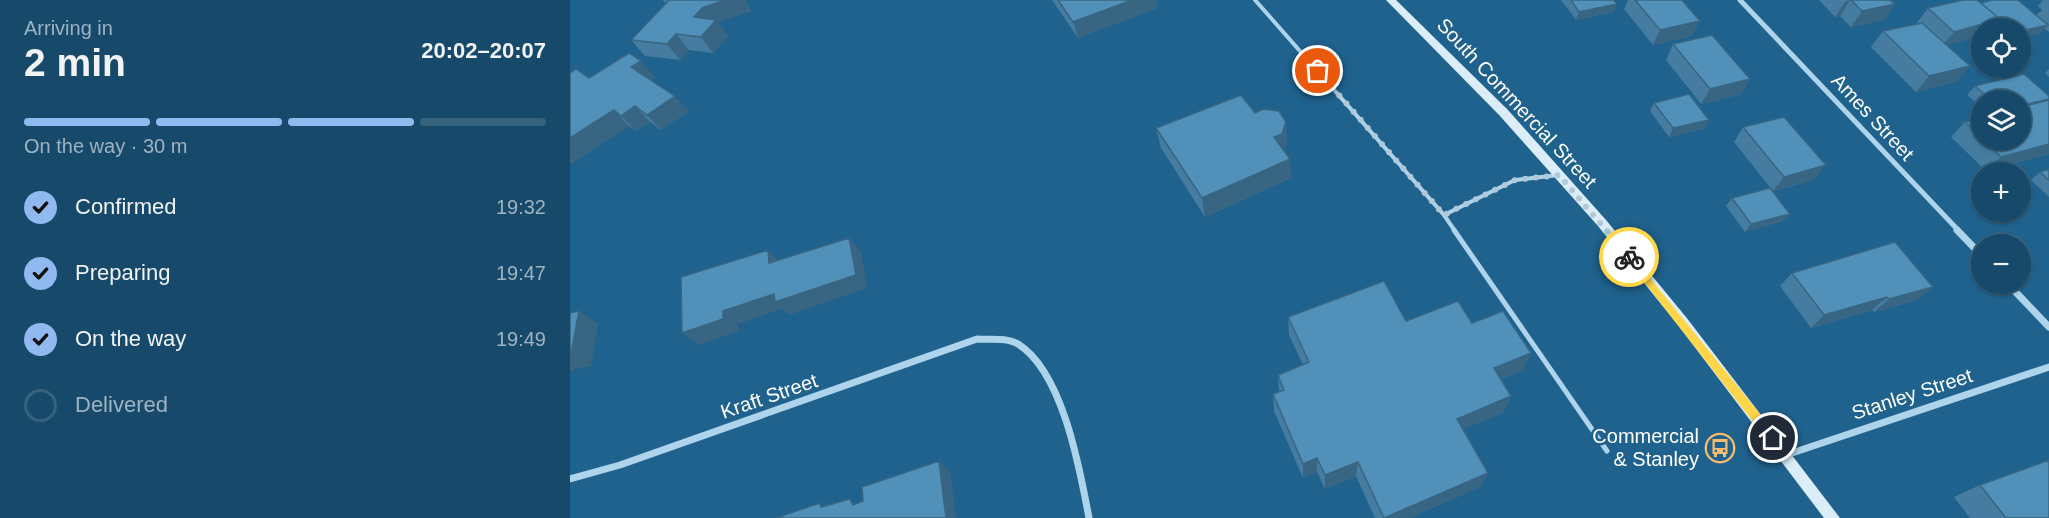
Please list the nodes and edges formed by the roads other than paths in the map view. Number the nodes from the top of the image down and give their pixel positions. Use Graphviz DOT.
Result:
graph roads {
  1 [pos="1255,0"];
  2 [pos="1391,0"];
  3 [pos="1740,0"];
  4 [pos="1559,175"];
  5 [pos="1444,215"];
  6 [pos="1971,244"];
  7 [pos="2018,294"];
  8 [pos="2049,327"];
  9 [pos="2049,367"];
  10 [pos="1607,452"];
  11 [pos="1786,455"];
  12 [pos="570,479"];
  13 [pos="1089,518"];
  14 [pos="1833,518"];
  1 -- 5 [label="lane"];
  2 -- 4 [label="main road, South Commercial Street"];
  3 -- 6 [label="street, Ames Street"];
  4 -- 5 [label="lane"];
  4 -- 11 [label="main road, South Commercial Street"];
  5 -- 10 [label="lane"];
  7 -- 8 [label="street"];
  9 -- 11 [label="street, Stanley Street"];
  11 -- 14 [label="main road, South Commercial Street"];
  12 -- 13 [label="street, Kraft Street"];
}
